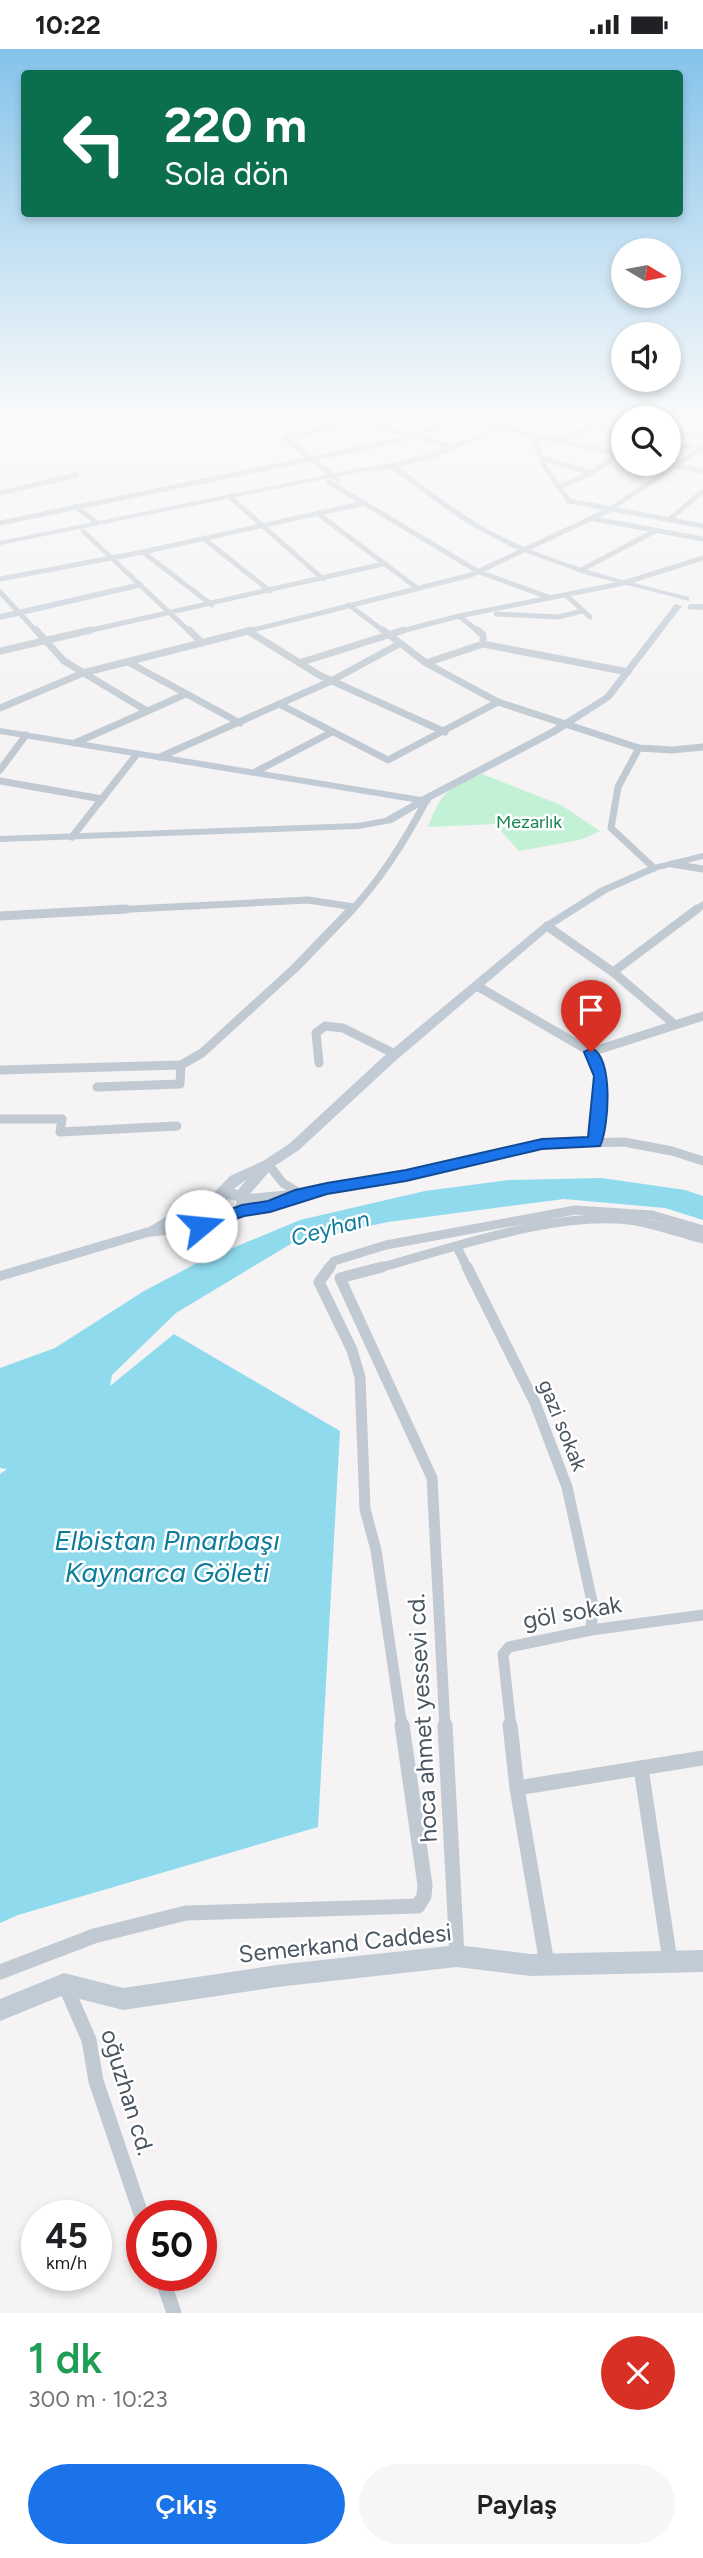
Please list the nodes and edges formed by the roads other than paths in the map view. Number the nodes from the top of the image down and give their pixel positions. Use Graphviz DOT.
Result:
graph roads {
  1 [pos="93,520"];
  2 [pos="115,520"];
  3 [pos="134,520"];
  4 [pos="254,520"];
  5 [pos="288,520"];
  6 [pos="326,520"];
  7 [pos="393,520"];
  8 [pos="470,520"];
  9 [pos="589,520"];
  10 [pos="601,520"];
  11 [pos="669,520"];
  12 [pos="97,523"];
  13 [pos="261,526"];
  14 [pos="703,526"];
  15 [pos="83,531"];
  16 [pos="655,531"];
  17 [pos="204,539"];
  18 [pos="703,539"];
  19 [pos="0,543"];
  20 [pos="0,548"];
  21 [pos="524,550"];
  22 [pos="143,552"];
  23 [pos="110,558"];
  24 [pos="702,560"];
  25 [pos="383,564"];
  26 [pos="581,570"];
  27 [pos="479,572"];
  28 [pos="0,579"];
  29 [pos="323,579"];
  30 [pos="137,583"];
  31 [pos="624,583"];
  32 [pos="417,588"];
  33 [pos="270,591"];
  34 [pos="0,592"];
  35 [pos="568,596"];
  36 [pos="553,599"];
  37 [pos="685,603"];
  38 [pos="212,605"];
  39 [pos="349,605"];
  40 [pos="703,605"];
  41 [pos="0,609"];
  42 [pos="15,610"];
  43 [pos="582,611"];
  44 [pos="168,612"];
  45 [pos="482,613"];
  46 [pos="459,616"];
  47 [pos="0,617"];
  48 [pos="590,617"];
  49 [pos="248,631"];
  50 [pos="387,635"];
  51 [pos="44,641"];
  52 [pos="202,643"];
  53 [pos="399,644"];
  54 [pos="484,644"];
  55 [pos="0,651"];
  56 [pos="128,662"];
  57 [pos="299,663"];
  58 [pos="426,663"];
  59 [pos="628,672"];
  60 [pos="83,673"];
  61 [pos="331,681"];
  62 [pos="186,694"];
  63 [pos="498,702"];
  64 [pos="281,705"];
  65 [pos="0,708"];
  66 [pos="147,711"];
  67 [pos="240,723"];
  68 [pos="566,723"];
  69 [pos="0,731"];
  70 [pos="332,731"];
  71 [pos="445,732"];
  72 [pos="26,735"];
  73 [pos="75,743"];
  74 [pos="703,747"];
  75 [pos="639,748"];
  76 [pos="137,754"];
  77 [pos="160,757"];
  78 [pos="0,770"];
  79 [pos="255,772"];
  80 [pos="0,781"];
  81 [pos="102,799"];
  82 [pos="426,801"];
  83 [pos="72,837"];
  84 [pos="0,839"];
  85 [pos="703,856"];
  86 [pos="671,864"];
  87 [pos="654,868"];
  88 [pos="703,869"];
  89 [pos="703,905"];
  90 [pos="354,907"];
  91 [pos="0,916"];
  92 [pos="547,926"];
  93 [pos="613,972"];
  94 [pos="477,986"];
  95 [pos="703,1016"];
  96 [pos="674,1024"];
  97 [pos="591,1052"];
  98 [pos="395,1054"];
  99 [pos="319,1063"];
  100 [pos="180,1065"];
  101 [pos="0,1070"];
  102 [pos="97,1087"];
  103 [pos="0,1119"];
  104 [pos="177,1126"];
  105 [pos="595,1142"];
  106 [pos="703,1161"];
  107 [pos="268,1164"];
  108 [pos="301,1194"];
  109 [pos="217,1199"];
  110 [pos="242,1202"];
  111 [pos="226,1216"];
  112 [pos="703,1230"];
  113 [pos="148,1233"];
  114 [pos="703,1239"];
  115 [pos="457,1247"];
  116 [pos="0,1276"];
  117 [pos="703,1615"];
  118 [pos="591,1630"];
  119 [pos="703,1758"];
  120 [pos="641,1768"];
  121 [pos="517,1789"];
  122 [pos="457,1956"];
  123 [pos="703,1961"];
  124 [pos="670,1962"];
  125 [pos="547,1964"];
  126 [pos="0,1972"];
  127 [pos="64,1984"];
  128 [pos="0,2010"];
  129 [pos="136,2200"];
  130 [pos="166,2291"];
  131 [pos="174,2313"];
  1 -- 12 [label="street"];
  2 -- 12 [label="street"];
  3 -- 15 [label="street"];
  4 -- 13 [label="street"];
  5 -- 13 [label="street"];
  6 -- 25 [label="street"];
  7 -- 27 [label="street"];
  8 -- 21 [label="street"];
  9 -- 21 [label="street"];
  10 -- 16 [label="street"];
  11 -- 14 [label="street"];
  12 -- 19 [label="street"];
  13 -- 17 [label="street"];
  13 -- 29 [label="street"];
  15 -- 20 [label="street"];
  15 -- 23 [label="street"];
  16 -- 18 [label="street"];
  16 -- 26 [label="street"];
  17 -- 22 [label="street"];
  17 -- 33 [label="street"];
  21 -- 26 [label="street"];
  21 -- 27 [label="street"];
  22 -- 23 [label="street"];
  22 -- 38 [label="street"];
  23 -- 28 [label="street"];
  23 -- 30 [label="street"];
  24 -- 31 [label="street"];
  25 -- 29 [label="street"];
  25 -- 32 [label="street"];
  26 -- 31 [label="street"];
  27 -- 32 [label="street"];
  27 -- 36 [label="street"];
  29 -- 33 [label="street"];
  30 -- 42 [label="street"];
  30 -- 44 [label="street"];
  31 -- 35 [label="street"];
  31 -- 37 [label="street"];
  32 -- 39 [label="street"];
  33 -- 38 [label="street"];
  34 -- 42 [label="street"];
  35 -- 36 [label="street"];
  35 -- 43 [label="street"];
  36 -- 45 [label="street"];
  37 -- 40 [label="street"];
  37 -- 59 [label="street"];
  38 -- 44 [label="street"];
  39 -- 49 [label="street"];
  39 -- 50 [label="street"];
  41 -- 42 [label="street"];
  42 -- 47 [label="street"];
  42 -- 51 [label="street"];
  43 -- 45 [label="street"];
  43 -- 48 [label="street"];
  44 -- 51 [label="street"];
  44 -- 52 [label="street"];
  45 -- 46 [label="street"];
  46 -- 50 [label="street"];
  46 -- 54 [label="street"];
  49 -- 52 [label="street"];
  49 -- 57 [label="street"];
  50 -- 53 [label="street"];
  50 -- 57 [label="street"];
  51 -- 55 [label="street"];
  51 -- 60 [label="street"];
  52 -- 56 [label="street"];
  53 -- 58 [label="street"];
  53 -- 61 [label="street"];
  54 -- 58 [label="street"];
  54 -- 59 [label="street"];
  56 -- 60 [label="street"];
  56 -- 62 [label="street"];
  57 -- 61 [label="street"];
  58 -- 63 [label="street"];
  59 -- 68 [label="street"];
  60 -- 65 [label="street"];
  60 -- 66 [label="street"];
  61 -- 64 [label="street"];
  61 -- 71 [label="street"];
  62 -- 66 [label="street"];
  62 -- 67 [label="street"];
  63 -- 68 [label="street"];
  63 -- 71 [label="street"];
  64 -- 67 [label="street"];
  64 -- 70 [label="street"];
  66 -- 73 [label="street"];
  67 -- 77 [label="street"];
  68 -- 75 [label="street"];
  68 -- 82 [label="street"];
  69 -- 72 [label="street"];
  70 -- 71 [label="street"];
  70 -- 79 [label="street"];
  72 -- 73 [label="street"];
  72 -- 78 [label="street"];
  73 -- 76 [label="street"];
  74 -- 75 [label="street"];
  75 -- 87 [label="street"];
  76 -- 77 [label="street"];
  76 -- 81 [label="street"];
  77 -- 79 [label="street"];
  79 -- 82 [label="street"];
  80 -- 81 [label="street"];
  81 -- 83 [label="street"];
  82 -- 83 [label="street"];
  82 -- 90 [label="street"];
  83 -- 84 [label="street"];
  85 -- 86 [label="street"];
  86 -- 87 [label="street"];
  86 -- 88 [label="street"];
  87 -- 92 [label="street"];
  89 -- 93 [label="street"];
  90 -- 91 [label="street"];
  90 -- 100 [label="street"];
  92 -- 93 [label="street"];
  92 -- 94 [label="street"];
  93 -- 96 [label="street"];
  94 -- 97 [label="street"];
  94 -- 98 [label="street"];
  95 -- 96 [label="street"];
  96 -- 97 [label="street"];
  97 -- 105 [label="street"];
  98 -- 99 [label="street"];
  98 -- 107 [label="street"];
  100 -- 101 [label="street"];
  100 -- 102 [label="street"];
  103 -- 104 [label="street"];
  105 -- 106 [label="street"];
  105 -- 108 [label="street"];
  107 -- 108 [label="street"];
  107 -- 109 [label="street"];
  107 -- 110 [label="street"];
  108 -- 110 [label="street"];
  109 -- 110 [label="street"];
  109 -- 111 [label="street"];
  109 -- 113 [label="street"];
  110 -- 111 [label="street"];
  111 -- 113 [label="street"];
  112 -- 126 [label="street"];
  113 -- 116 [label="street"];
  114 -- 115 [label="street"];
  115 -- 118 [label="street, gazi sokak"];
  115 -- 122 [label="street, hoca ahmet yessevi cd."];
  117 -- 118 [label="street, göl sokak"];
  118 -- 121 [label="street, göl sokak"];
  119 -- 120 [label="street"];
  120 -- 121 [label="street"];
  120 -- 124 [label="street"];
  121 -- 125 [label="street"];
  122 -- 125 [label="street, Semerkand Caddesi"];
  122 -- 127 [label="street, Semerkand Caddesi"];
  123 -- 124 [label="street, Semerkand Caddesi"];
  124 -- 125 [label="street, Semerkand Caddesi"];
  127 -- 128 [label="street"];
  127 -- 129 [label="street, oğuzhan cd."];
  130 -- 131 [label="street"];
}
